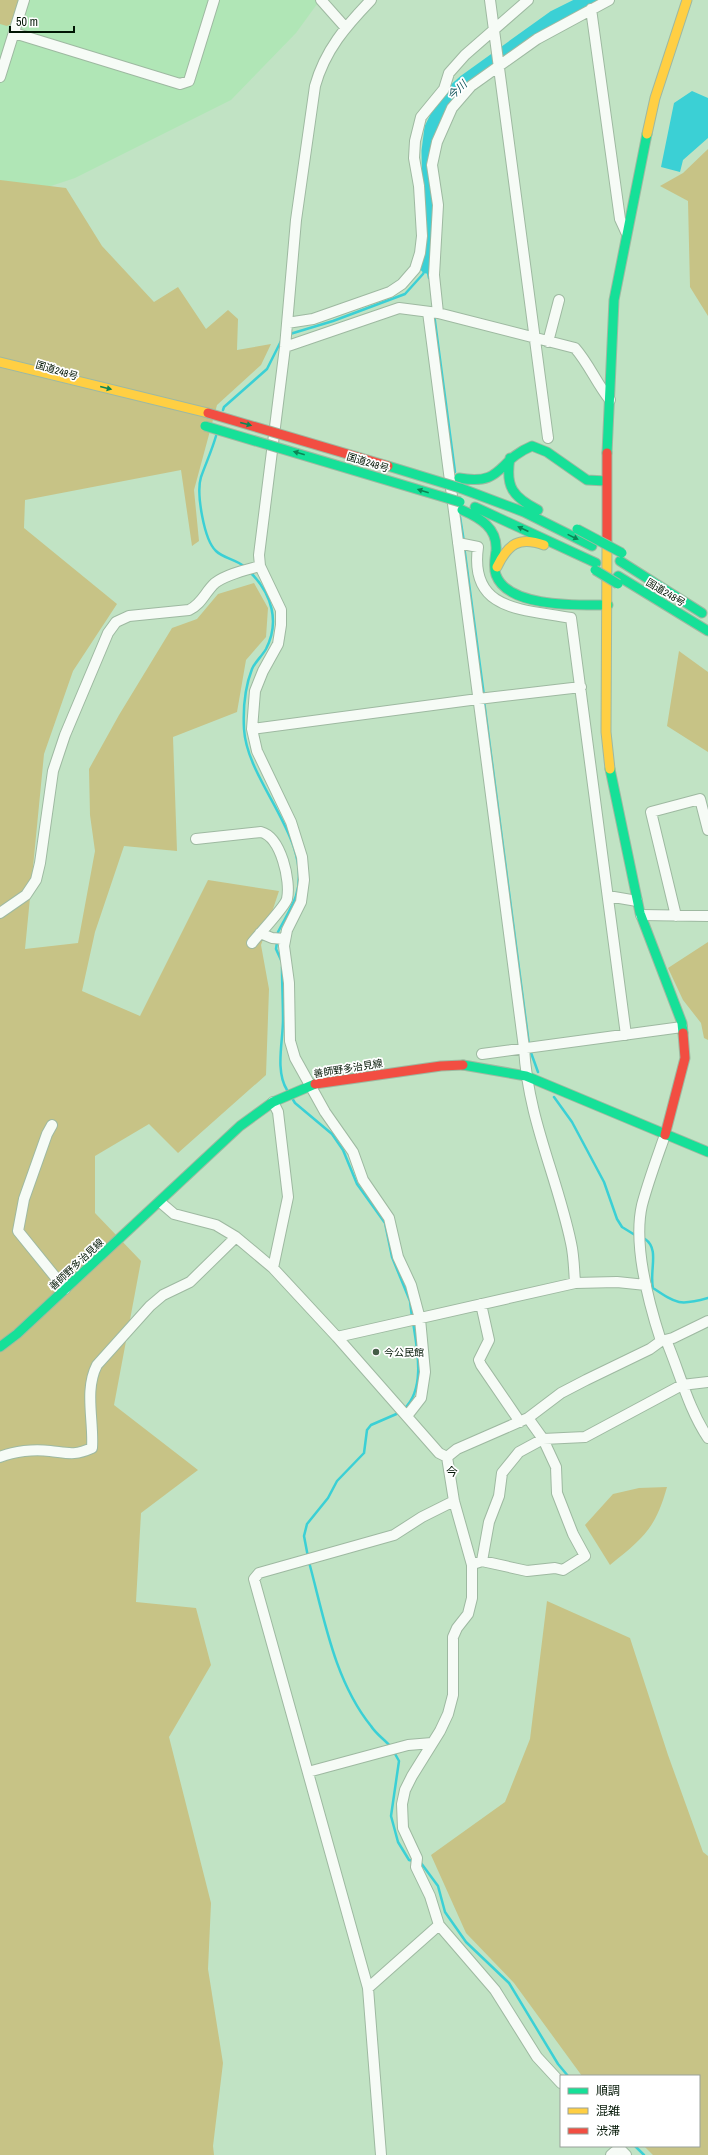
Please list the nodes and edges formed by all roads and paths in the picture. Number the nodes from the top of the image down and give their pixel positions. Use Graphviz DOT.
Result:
graph roads {
  1 [pos="24,0"];
  2 [pos="214,0"];
  3 [pos="321,0"];
  4 [pos="371,0"];
  5 [pos="490,0"];
  6 [pos="528,0"];
  7 [pos="609,0"];
  8 [pos="687,0"];
  9 [pos="591,9"];
  10 [pos="345,27"];
  11 [pos="494,30"];
  12 [pos="14,32"];
  13 [pos="498,65"];
  14 [pos="0,77"];
  15 [pos="626,232"];
  16 [pos="559,300"];
  17 [pos="428,312"];
  18 [pos="438,313"];
  19 [pos="286,328"];
  20 [pos="535,339"];
  21 [pos="548,342"];
  22 [pos="285,346"];
  23 [pos="0,363"];
  24 [pos="610,400"];
  25 [pos="136,406"];
  26 [pos="201,425"];
  27 [pos="548,438"];
  28 [pos="300,440"];
  29 [pos="510,458"];
  30 [pos="606,481"];
  31 [pos="461,506"];
  32 [pos="458,543"];
  33 [pos="621,557"];
  34 [pos="256,567"];
  35 [pos="596,567"];
  36 [pos="495,573"];
  37 [pos="608,605"];
  38 [pos="708,617"];
  39 [pos="708,632"];
  40 [pos="580,687"];
  41 [pos="478,698"];
  42 [pos="252,729"];
  43 [pos="708,830"];
  44 [pos="196,839"];
  45 [pos="608,896"];
  46 [pos="287,900"];
  47 [pos="637,901"];
  48 [pos="300,906"];
  49 [pos="0,913"];
  50 [pos="641,915"];
  51 [pos="676,916"];
  52 [pos="708,916"];
  53 [pos="260,933"];
  54 [pos="284,939"];
  55 [pos="252,943"];
  56 [pos="682,1027"];
  57 [pos="626,1035"];
  58 [pos="524,1048"];
  59 [pos="482,1054"];
  60 [pos="526,1076"];
  61 [pos="310,1085"];
  62 [pos="273,1102"];
  63 [pos="52,1125"];
  64 [pos="665,1135"];
  65 [pos="708,1152"];
  66 [pos="160,1202"];
  67 [pos="236,1237"];
  68 [pos="273,1268"];
  69 [pos="575,1283"];
  70 [pos="646,1285"];
  71 [pos="65,1289"];
  72 [pos="481,1304"];
  73 [pos="419,1319"];
  74 [pos="708,1321"];
  75 [pos="337,1337"];
  76 [pos="664,1340"];
  77 [pos="0,1347"];
  78 [pos="708,1382"];
  79 [pos="682,1384"];
  80 [pos="407,1416"];
  81 [pos="524,1420"];
  82 [pos="708,1438"];
  83 [pos="543,1439"];
  84 [pos="0,1457"];
  85 [pos="447,1457"];
  86 [pos="454,1501"];
  87 [pos="477,1563"];
  88 [pos="432,1743"];
  89 [pos="308,1772"];
  90 [pos="439,1925"];
  91 [pos="368,1988"];
  92 [pos="560,2082"];
  93 [pos="621,2150"];
  94 [pos="381,2155"];
  95 [pos="611,2155"];
  1 -- 12 [label="street"];
  2 -- 12 [label="street"];
  3 -- 10 [label="street"];
  4 -- 10 [label="street"];
  5 -- 11 [label="street"];
  6 -- 11 [label="street"];
  7 -- 9 [label="street"];
  8 -- 15 [label="main road"];
  9 -- 13 [label="street"];
  9 -- 15 [label="street"];
  10 -- 19 [label="street"];
  11 -- 13 [label="street"];
  11 -- 19 [label="street"];
  12 -- 14 [label="street"];
  13 -- 18 [label="street"];
  13 -- 20 [label="street"];
  15 -- 24 [label="main road"];
  16 -- 21 [label="street"];
  17 -- 18 [label="street"];
  17 -- 22 [label="street"];
  17 -- 32 [label="street"];
  18 -- 20 [label="street"];
  19 -- 22 [label="street"];
  20 -- 21 [label="street"];
  20 -- 27 [label="street"];
  21 -- 24 [label="street"];
  22 -- 34 [label="street"];
  23 -- 25 [label="main road, 国道248号"];
  23 -- 28 [label="main road, 国道248号, one-way, bridge"];
  24 -- 30 [label="main road"];
  31 -- 26 [label="main road, 国道248号, one-way, bridge"];
  28 -- 29 [label="main road, bridge"];
  28 -- 33 [label="main road, 国道248号, one-way, bridge"];
  29 -- 30 [label="main road"];
  29 -- 33 [label="main road, bridge"];
  30 -- 37 [label="main road"];
  35 -- 31 [label="main road, 国道248号, one-way"];
  31 -- 36 [label="main road"];
  32 -- 40 [label="street"];
  32 -- 41 [label="street"];
  33 -- 38 [label="main road, 国道248号"];
  34 -- 42 [label="street"];
  34 -- 49 [label="street"];
  35 -- 36 [label="main road"];
  35 -- 39 [label="main road, 国道248号"];
  36 -- 37 [label="main road"];
  37 -- 47 [label="main road"];
  40 -- 41 [label="street"];
  40 -- 45 [label="street"];
  41 -- 42 [label="street"];
  41 -- 58 [label="street"];
  42 -- 48 [label="street"];
  43 -- 51 [label="street"];
  44 -- 46 [label="street"];
  45 -- 47 [label="street"];
  45 -- 57 [label="street"];
  46 -- 48 [label="street"];
  46 -- 53 [label="street"];
  47 -- 50 [label="main road"];
  48 -- 54 [label="street"];
  50 -- 51 [label="street"];
  50 -- 56 [label="main road"];
  51 -- 52 [label="street"];
  53 -- 54 [label="street"];
  53 -- 55 [label="street"];
  54 -- 61 [label="street"];
  56 -- 57 [label="street"];
  56 -- 64 [label="main road"];
  57 -- 58 [label="street"];
  58 -- 59 [label="street"];
  58 -- 60 [label="street"];
  60 -- 61 [label="main road, 善師野多治見線"];
  60 -- 64 [label="main road, 善師野多治見線"];
  60 -- 69 [label="street"];
  61 -- 62 [label="main road, 善師野多治見線"];
  61 -- 73 [label="street"];
  62 -- 66 [label="main road, 善師野多治見線"];
  62 -- 68 [label="street"];
  63 -- 71 [label="street"];
  64 -- 65 [label="main road, 善師野多治見線"];
  64 -- 70 [label="street"];
  66 -- 67 [label="street"];
  66 -- 71 [label="main road, 善師野多治見線"];
  67 -- 68 [label="street"];
  67 -- 84 [label="street"];
  68 -- 75 [label="street"];
  69 -- 70 [label="street"];
  69 -- 72 [label="street"];
  70 -- 76 [label="street"];
  71 -- 77 [label="main road, 善師野多治見線"];
  72 -- 73 [label="street"];
  72 -- 81 [label="street"];
  73 -- 75 [label="street"];
  73 -- 80 [label="street"];
  74 -- 76 [label="street"];
  75 -- 80 [label="street"];
  76 -- 79 [label="street"];
  76 -- 81 [label="street"];
  78 -- 79 [label="street"];
  79 -- 82 [label="street"];
  79 -- 83 [label="street"];
  80 -- 85 [label="street"];
  81 -- 83 [label="street"];
  81 -- 85 [label="street"];
  83 -- 87 [label="street"];
  83 -- 87 [label="street"];
  85 -- 86 [label="street"];
  86 -- 87 [label="street"];
  86 -- 89 [label="street"];
  87 -- 88 [label="street"];
  88 -- 89 [label="street"];
  88 -- 90 [label="street"];
  89 -- 91 [label="street"];
  90 -- 91 [label="street"];
  90 -- 92 [label="street"];
  91 -- 94 [label="street"];
  93 -- 95 [label="street"];
}
